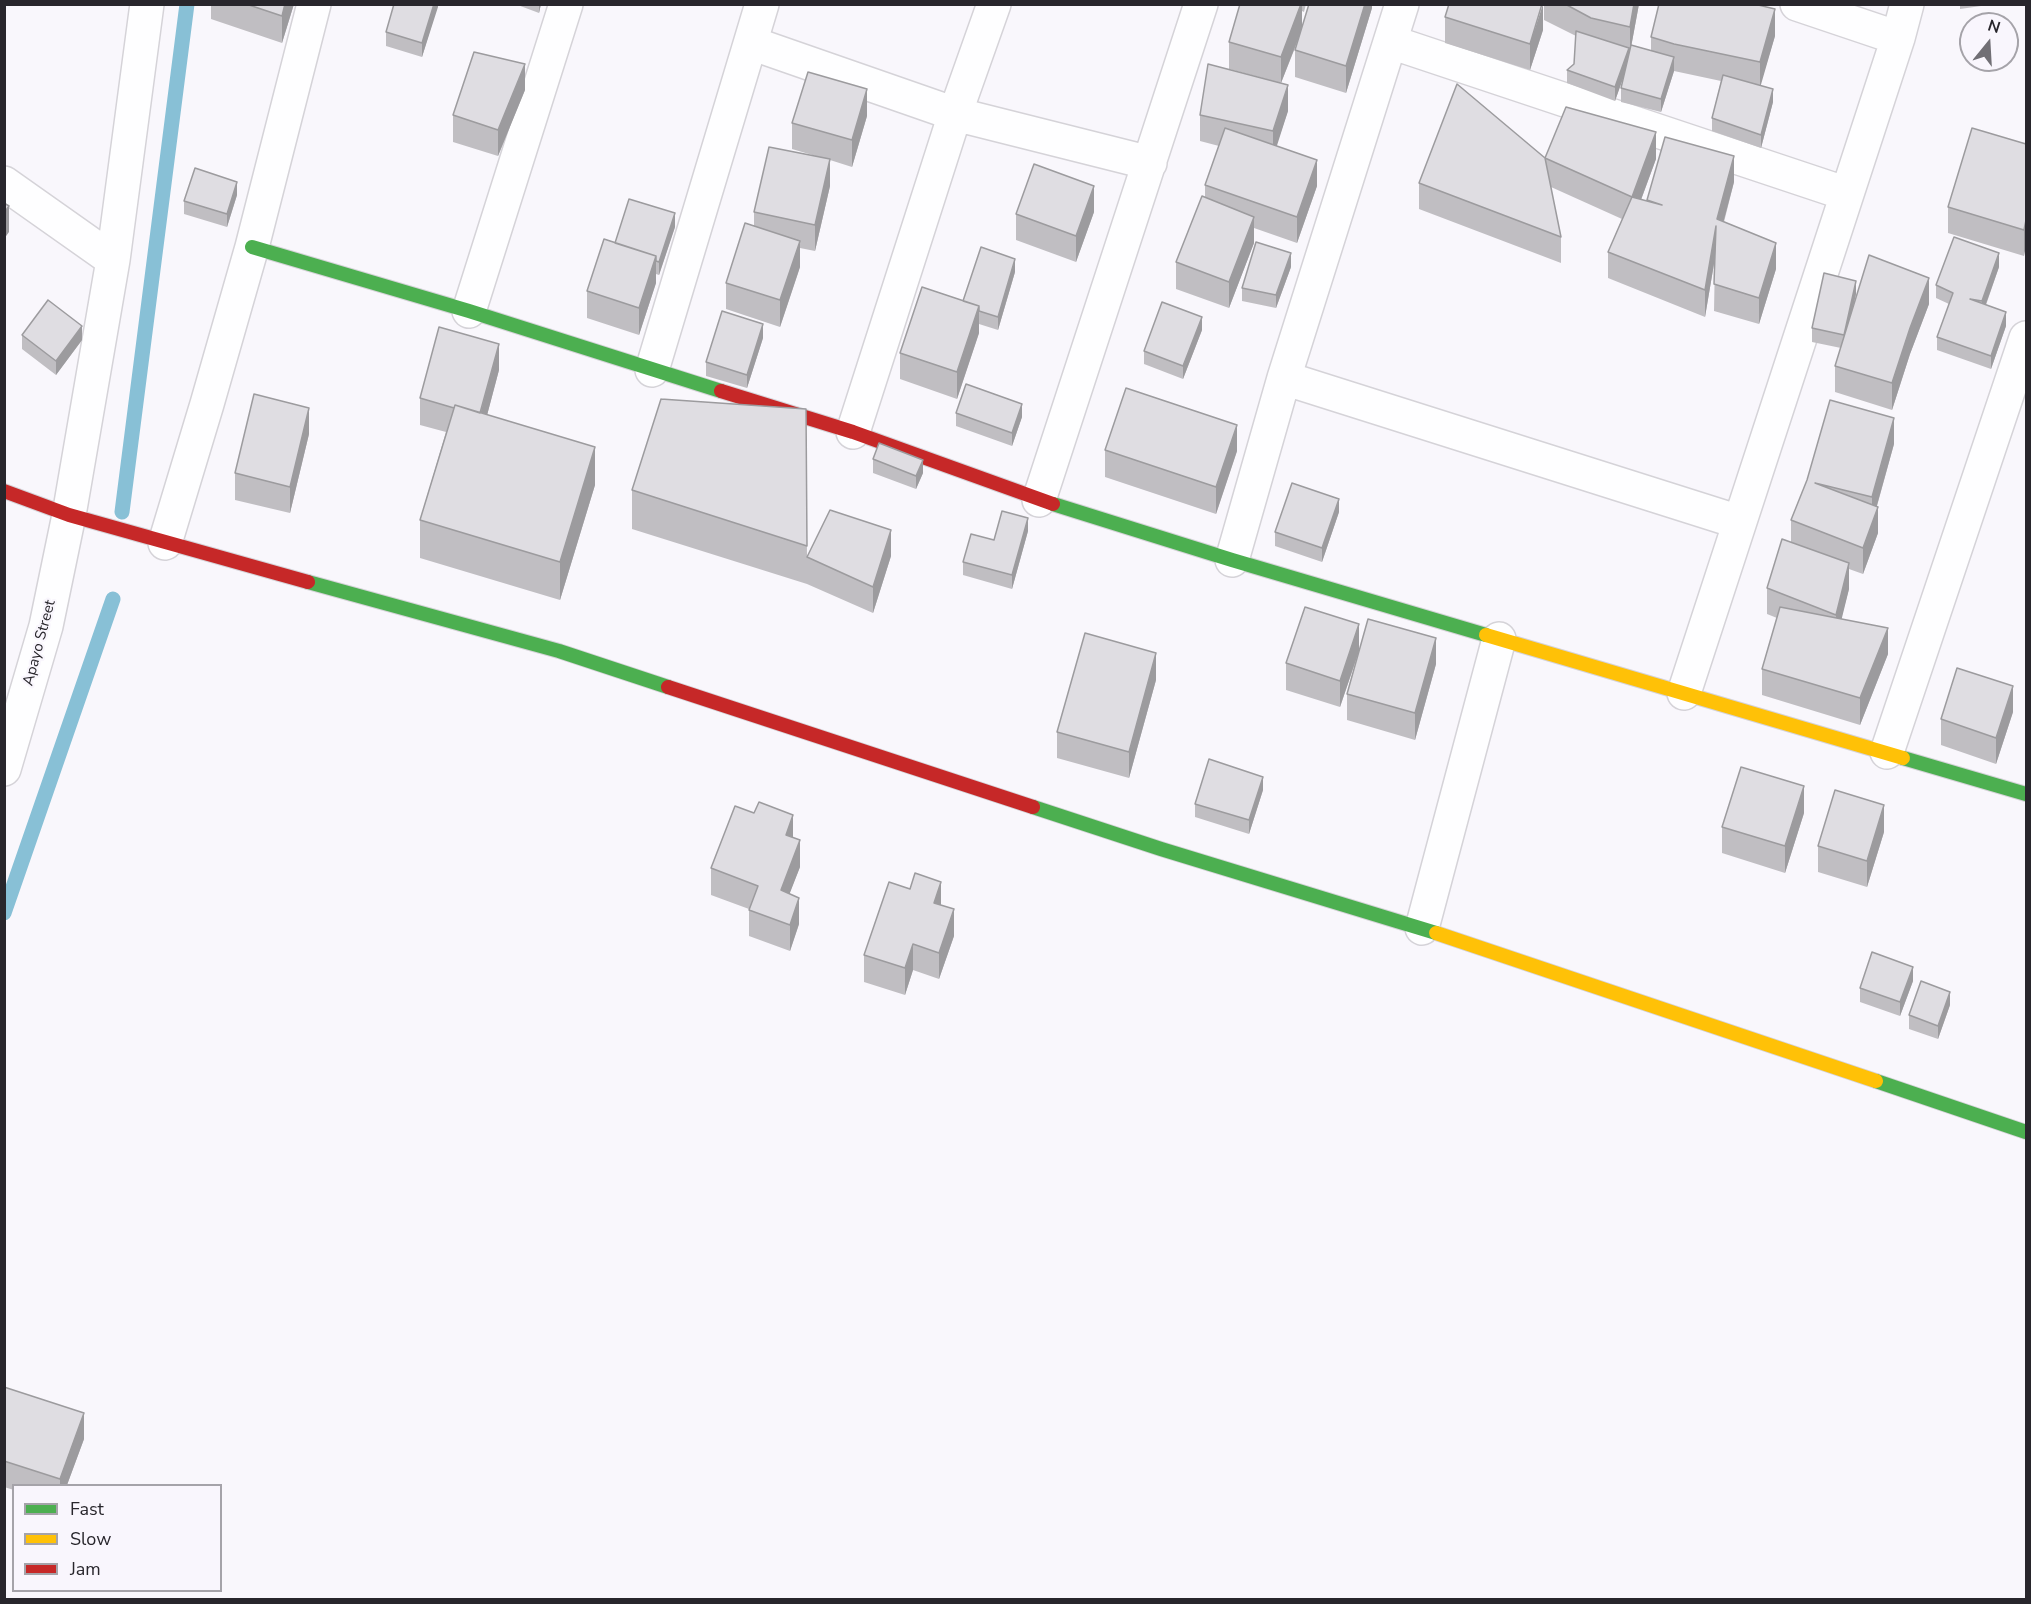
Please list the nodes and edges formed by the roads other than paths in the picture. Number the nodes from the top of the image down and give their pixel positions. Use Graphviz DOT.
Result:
graph roads {
  1 [pos="147,4"];
  2 [pos="314,4"];
  3 [pos="566,4"];
  4 [pos="762,4"];
  5 [pos="994,4"];
  6 [pos="1201,4"];
  7 [pos="1402,4"];
  8 [pos="1797,4"];
  9 [pos="1907,4"];
  10 [pos="1898,38"];
  11 [pos="1391,42"];
  12 [pos="752,43"];
  13 [pos="955,114"];
  14 [pos="1150,163"];
  15 [pos="4,183"];
  16 [pos="1847,194"];
  17 [pos="252,247"];
  18 [pos="113,260"];
  19 [pos="469,311"];
  20 [pos="2026,338"];
  21 [pos="652,370"];
  22 [pos="1284,378"];
  23 [pos="854,432"];
  24 [pos="4,491"];
  25 [pos="1039,500"];
  26 [pos="69,515"];
  27 [pos="1739,522"];
  28 [pos="165,543"];
  29 [pos="1232,560"];
  30 [pos="1500,639"];
  31 [pos="1684,693"];
  32 [pos="1887,752"];
  33 [pos="4,769"];
  34 [pos="2026,795"];
  35 [pos="1422,928"];
  36 [pos="2026,1132"];
  1 -- 18 [label="street, Apayo Street"];
  2 -- 17 [label="street"];
  3 -- 19 [label="street"];
  4 -- 12 [label="street"];
  5 -- 13 [label="street"];
  6 -- 14 [label="street"];
  7 -- 11 [label="street"];
  8 -- 10 [label="street"];
  9 -- 10 [label="street"];
  10 -- 16 [label="street"];
  11 -- 16 [label="street"];
  11 -- 22 [label="street"];
  12 -- 13 [label="street"];
  12 -- 21 [label="street"];
  13 -- 14 [label="street"];
  13 -- 23 [label="street"];
  14 -- 25 [label="street"];
  15 -- 18 [label="street"];
  16 -- 27 [label="street"];
  17 -- 19 [label="street"];
  17 -- 28 [label="street"];
  18 -- 26 [label="street, Apayo Street"];
  19 -- 21 [label="street"];
  20 -- 32 [label="street"];
  21 -- 23 [label="street"];
  22 -- 27 [label="street"];
  22 -- 29 [label="street"];
  23 -- 25 [label="street"];
  24 -- 26 [label="street"];
  25 -- 29 [label="street"];
  26 -- 28 [label="street"];
  26 -- 33 [label="street, Apayo Street"];
  27 -- 31 [label="street"];
  28 -- 35 [label="street"];
  29 -- 30 [label="street"];
  30 -- 31 [label="street"];
  30 -- 35 [label="street"];
  31 -- 32 [label="street"];
  32 -- 34 [label="street"];
  35 -- 36 [label="street"];
}
